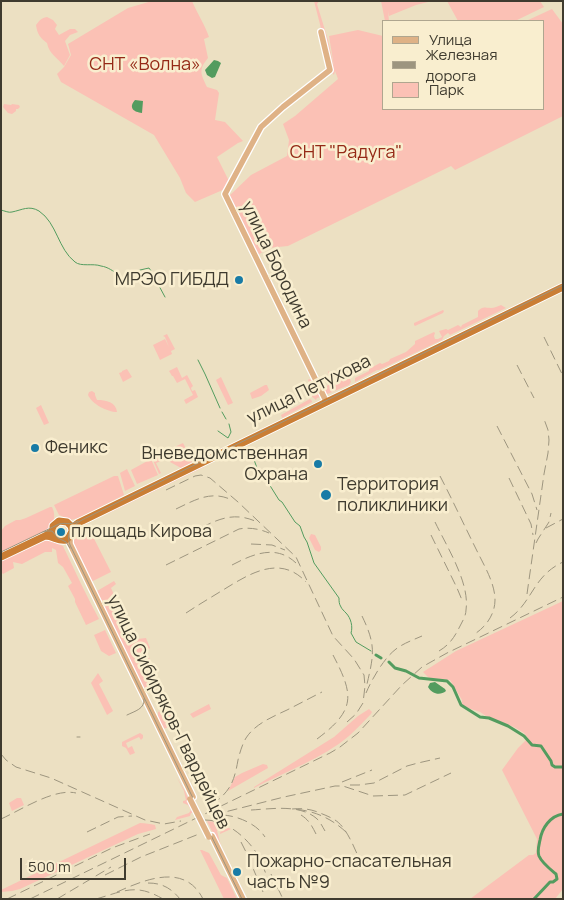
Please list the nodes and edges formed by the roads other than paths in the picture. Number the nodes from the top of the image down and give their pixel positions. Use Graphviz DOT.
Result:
graph roads {
  1 [pos="321,32"];
  2 [pos="563,283"];
  3 [pos="563,287"];
  4 [pos="325,399"];
  5 [pos="67,522"];
  6 [pos="71,533"];
  7 [pos="53,534"];
  8 [pos="62,541"];
  9 [pos="1,557"];
  10 [pos="80,567"];
  11 [pos="241,899"];
  1 -- 4 [label="main road, улица Бородина"];
  2 -- 4 [label="highway, улица Петухова"];
  3 -- 6 [label="highway, улица Петухова"];
  4 -- 5 [label="highway, улица Петухова"];
  5 -- 6 [label="highway"];
  5 -- 7 [label="highway"];
  6 -- 8 [label="highway"];
  6 -- 10 [label="main road, улица Сибиряков-Гвардейцев"];
  7 -- 8 [label="highway"];
  7 -- 9 [label="highway"];
  8 -- 10 [label="main road, улица Сибиряков-Гвардейцев"];
  10 -- 11 [label="main road, улица Сибиряков-Гвардейцев, bridge"];
}
